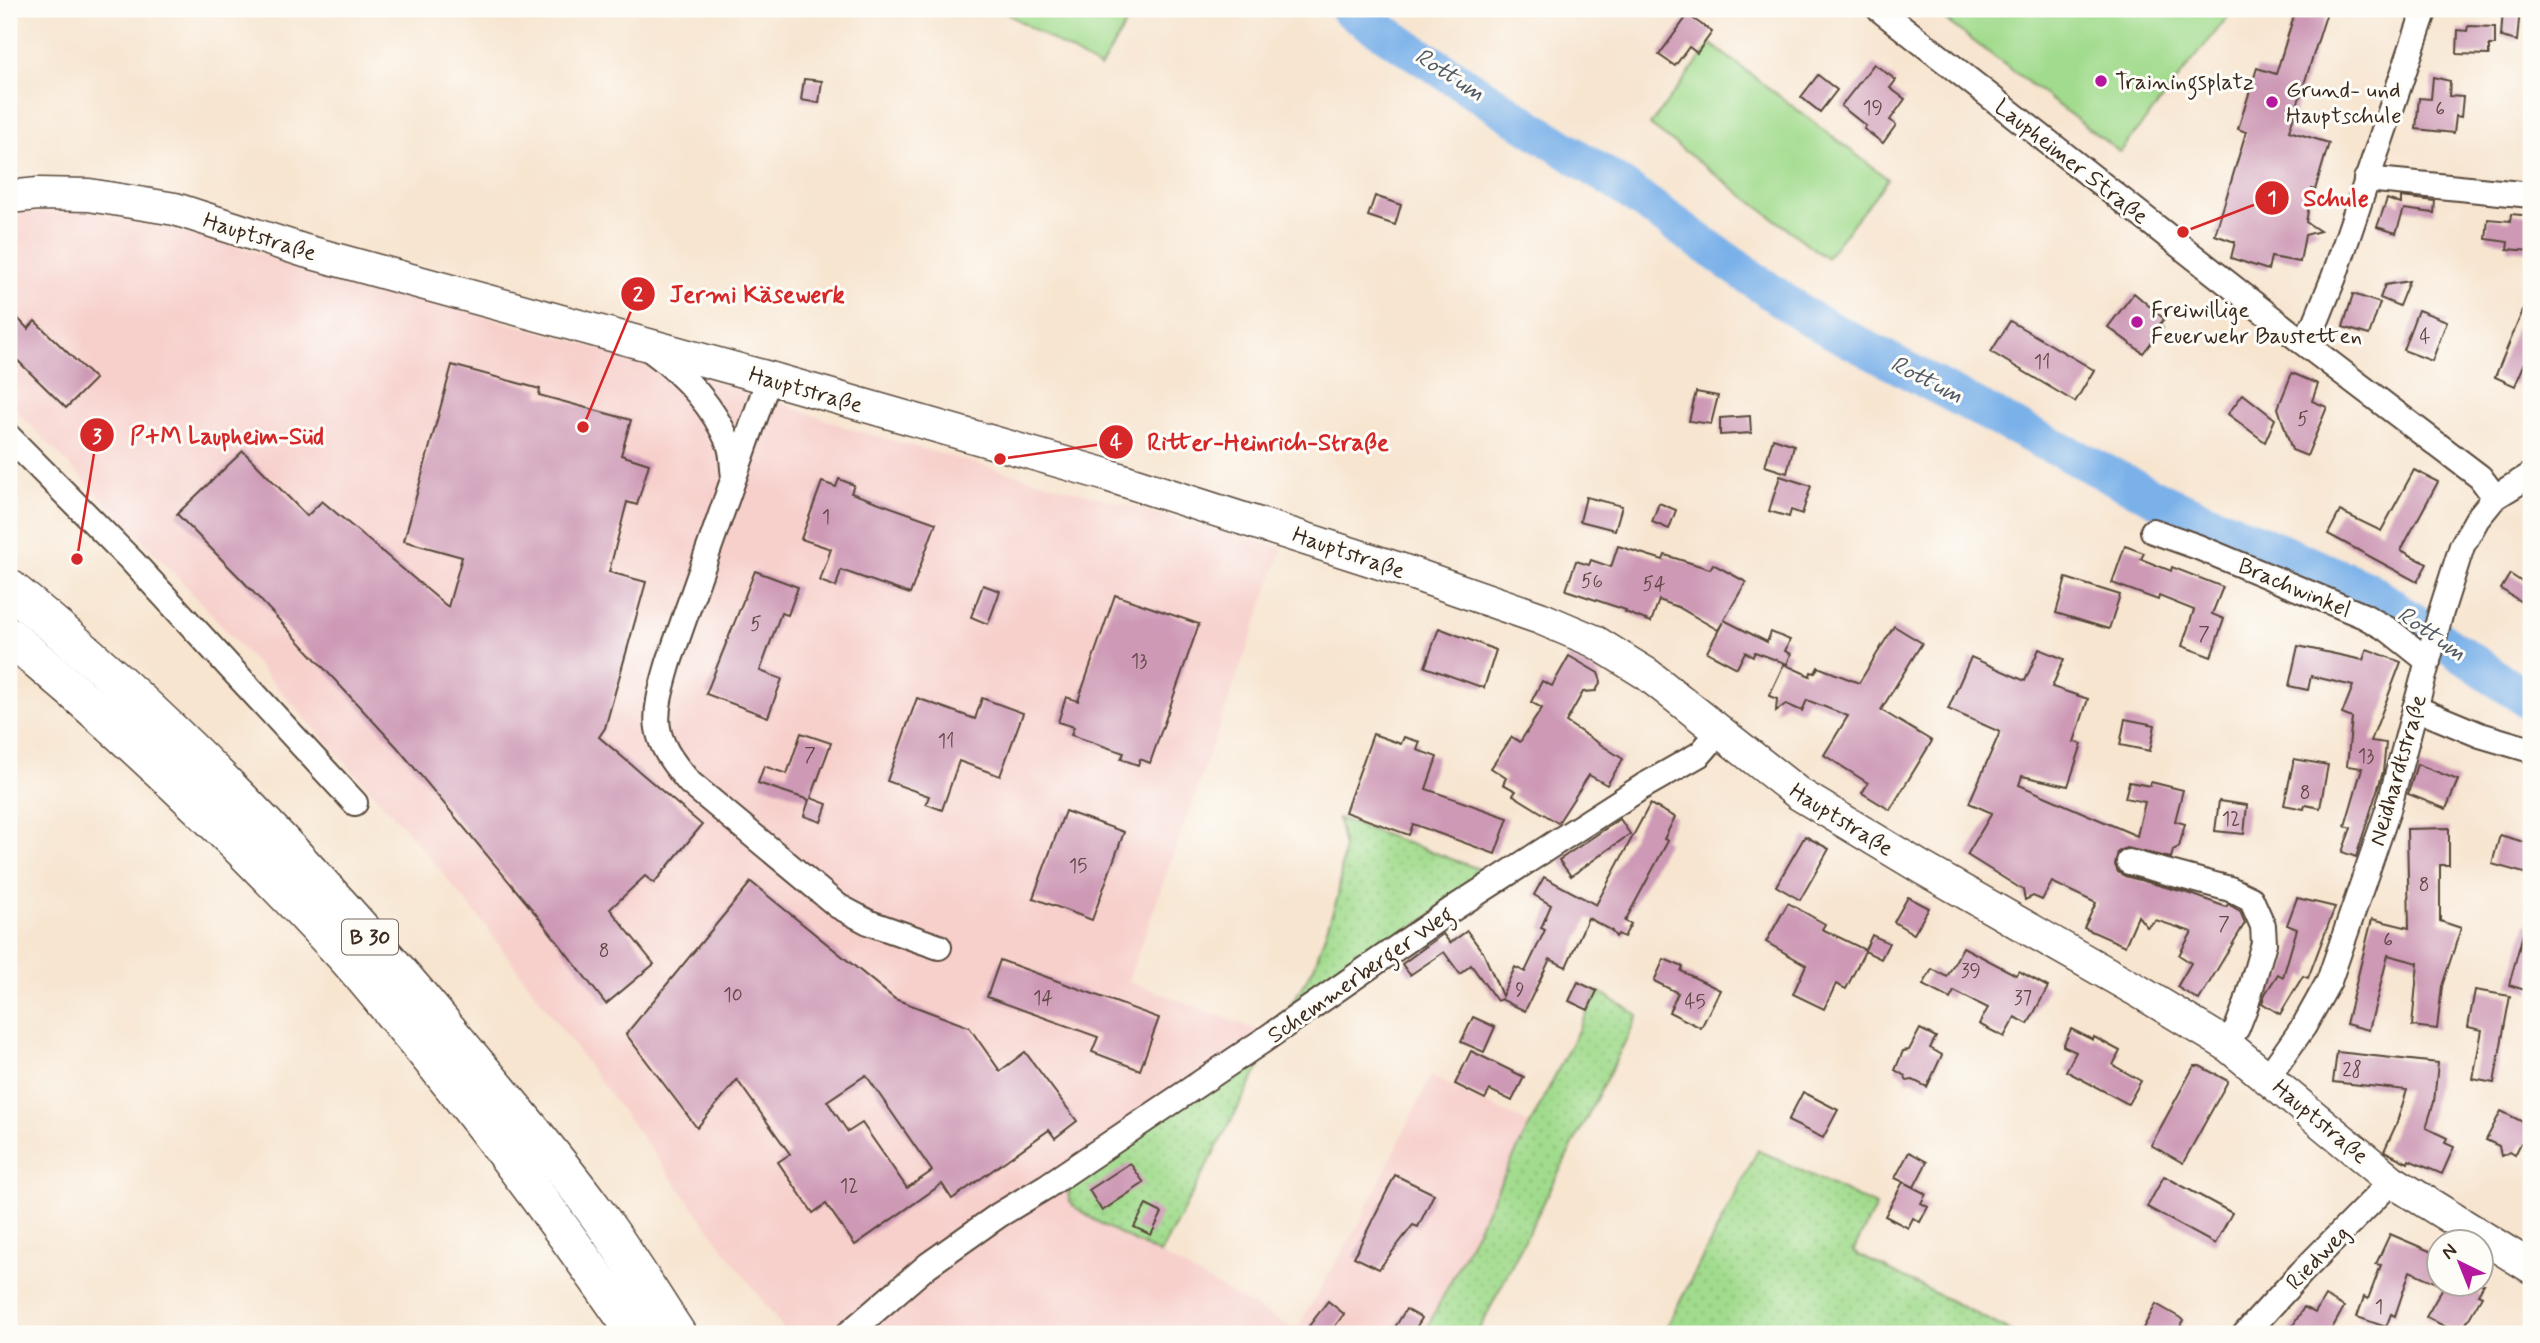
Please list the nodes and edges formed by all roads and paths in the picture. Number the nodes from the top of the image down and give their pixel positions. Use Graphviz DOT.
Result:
graph roads {
  1 [pos="1879,9"];
  2 [pos="2425,9"];
  3 [pos="2367,179"];
  4 [pos="2531,195"];
  5 [pos="9,197"];
  6 [pos="2301,341"];
  7 [pos="642,343"];
  8 [pos="769,378"];
  9 [pos="9,437"];
  10 [pos="2531,475"];
  11 [pos="734,480"];
  12 [pos="2495,497"];
  13 [pos="2153,531"];
  14 [pos="9,588"];
  15 [pos="9,636"];
  16 [pos="2429,656"];
  17 [pos="2415,708"];
  18 [pos="1719,732"];
  19 [pos="2531,750"];
  20 [pos="355,803"];
  21 [pos="2129,862"];
  22 [pos="939,947"];
  23 [pos="2226,1044"];
  24 [pos="2268,1077"];
  25 [pos="2392,1181"];
  26 [pos="2531,1267"];
  27 [pos="636,1334"];
  28 [pos="677,1334"];
  29 [pos="848,1334"];
  30 [pos="2245,1334"];
  1 -- 6 [label="street, Laupheimer Straße"];
  2 -- 3 [label="street"];
  3 -- 4 [label="street"];
  3 -- 6 [label="street"];
  5 -- 7 [label="main road, Hauptstraße"];
  6 -- 12 [label="street, Laupheimer Straße"];
  7 -- 8 [label="main road, Hauptstraße"];
  7 -- 11 [label="street"];
  8 -- 11 [label="street"];
  8 -- 18 [label="main road, Hauptstraße"];
  9 -- 20 [label="street"];
  10 -- 12 [label="street, Neidhardtstraße"];
  11 -- 22 [label="street"];
  12 -- 16 [label="street, Neidhardtstraße"];
  13 -- 16 [label="street, Brachwinkel"];
  14 -- 28 [label="highway, B 30"];
  15 -- 27 [label="highway, B 30"];
  16 -- 17 [label="street, Neidhardtstraße"];
  17 -- 19 [label="street"];
  17 -- 24 [label="street, Neidhardtstraße"];
  18 -- 23 [label="main road, Hauptstraße"];
  18 -- 29 [label="street, Schemmerberger Weg"];
  21 -- 23 [label="street"];
  23 -- 24 [label="main road, Hauptstraße"];
  24 -- 25 [label="main road, Hauptstraße"];
  25 -- 26 [label="main road, Hauptstraße"];
  25 -- 30 [label="street, Riedweg"];
}
